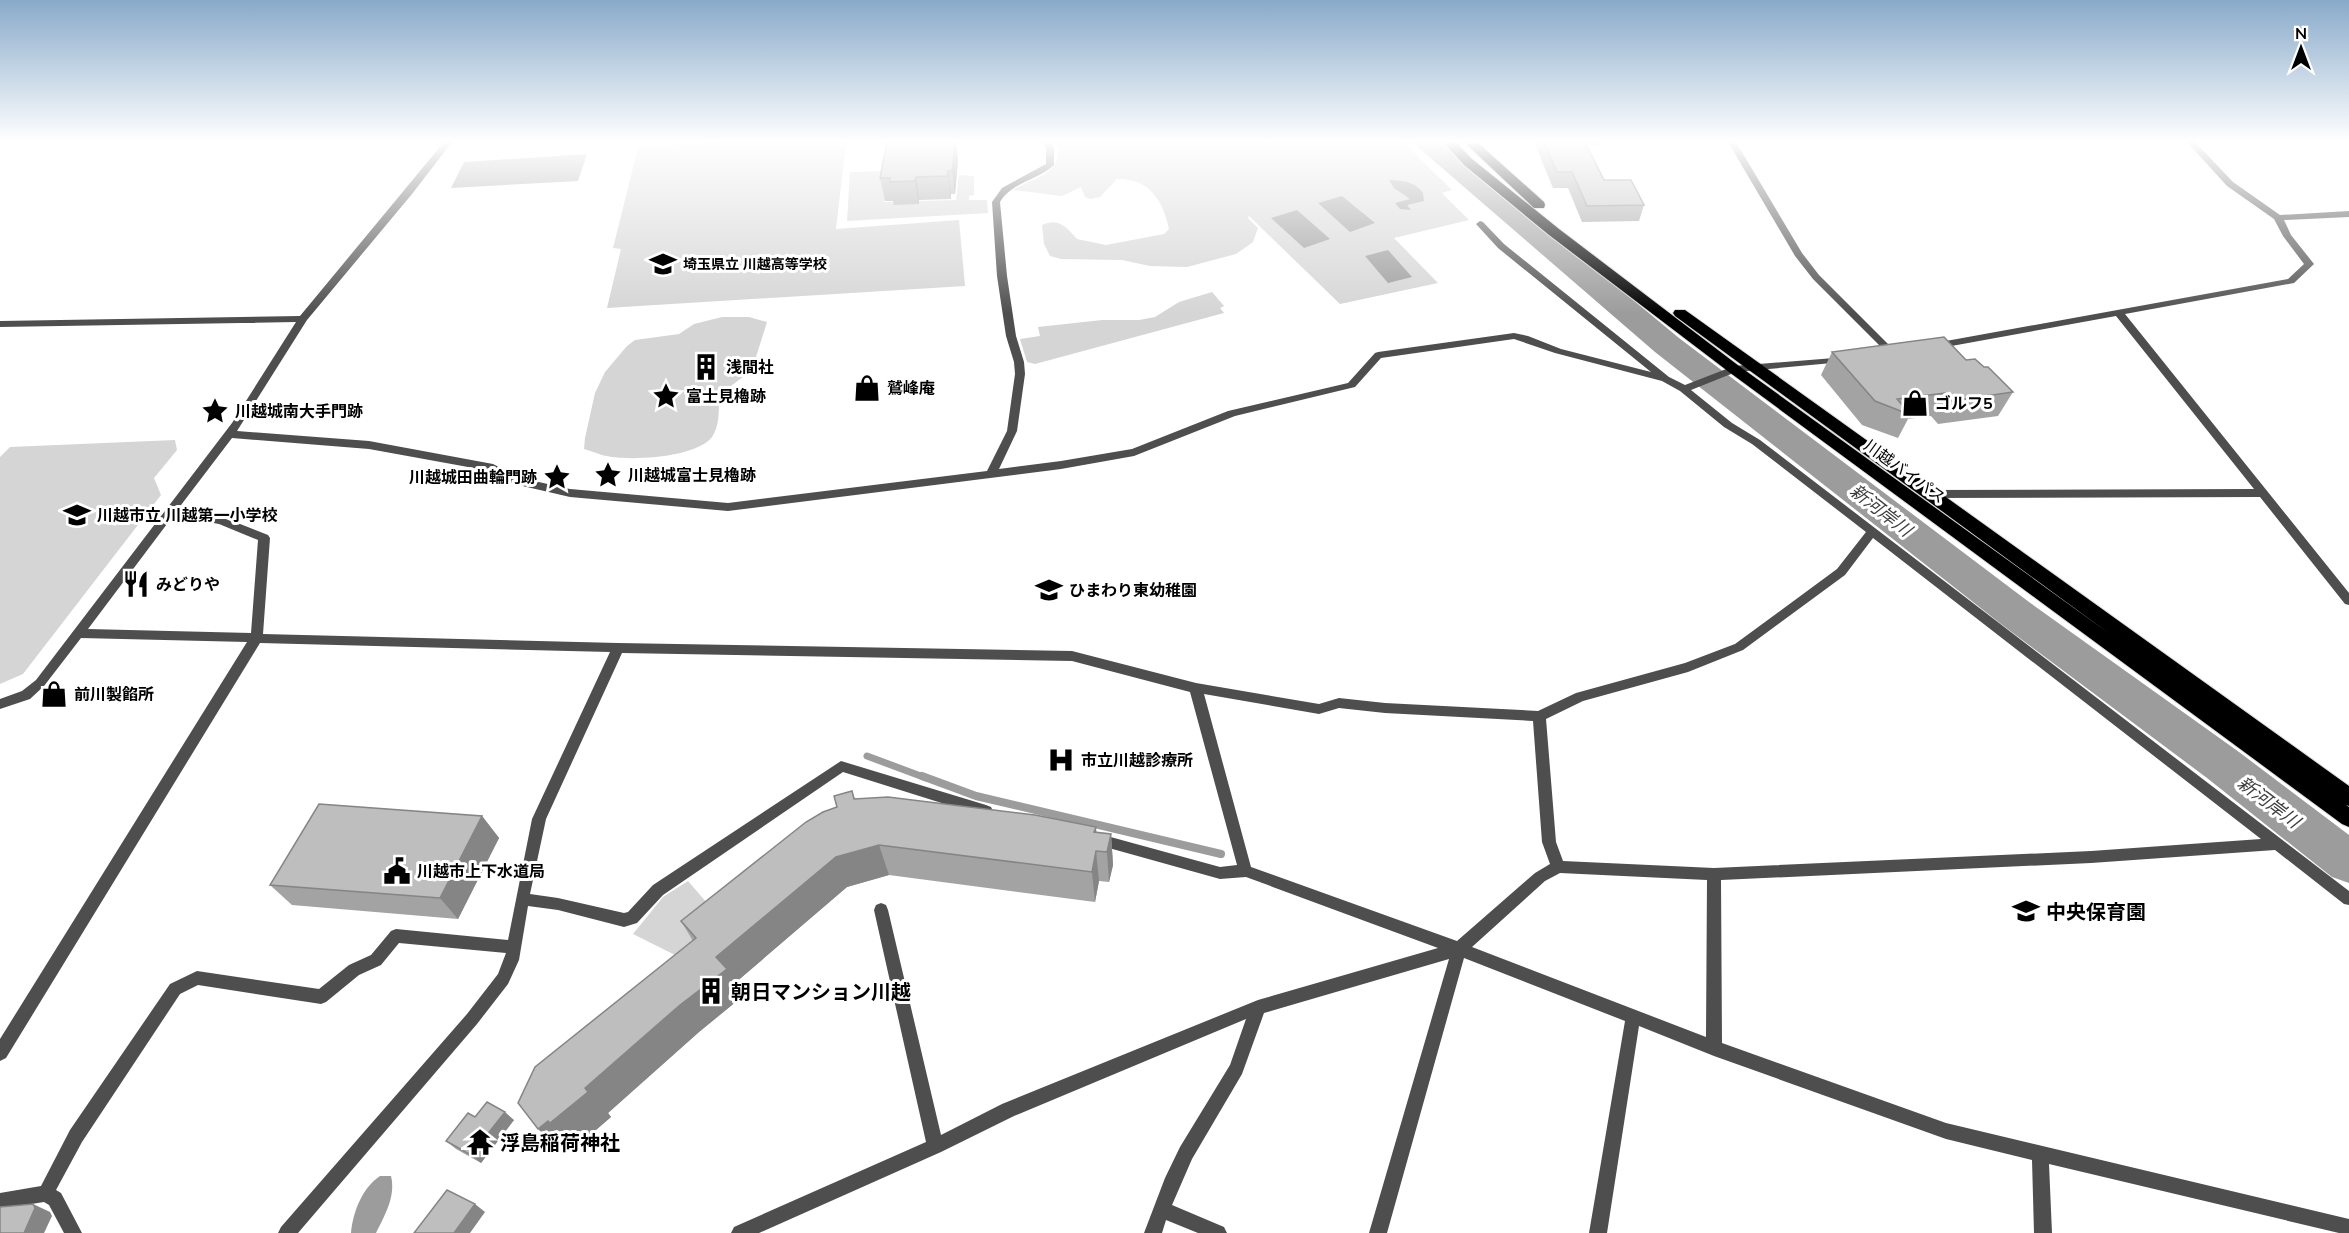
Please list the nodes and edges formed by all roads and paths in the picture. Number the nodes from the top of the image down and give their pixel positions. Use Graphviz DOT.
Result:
graph roads {
  1 [pos="403,200"];
  2 [pos="997,200"];
  3 [pos="1514,200"];
  4 [pos="1534,200"];
  5 [pos="1766,200"];
  6 [pos="2252,200"];
  7 [pos="2349,214"];
  8 [pos="2278,218"];
  9 [pos="1480,224"];
  10 [pos="2120,314"];
  11 [pos="303,319"];
  12 [pos="0,324"];
  13 [pos="1927,347"];
  14 [pos="1904,351"];
  15 [pos="1850,358"];
  16 [pos="1754,368"];
  17 [pos="1728,371"];
  18 [pos="1666,379"];
  19 [pos="1686,388"];
  20 [pos="229,434"];
  21 [pos="991,474"];
  22 [pos="2264,493"];
  23 [pos="1930,495"];
  24 [pos="171,512"];
  25 [pos="1872,532"];
  26 [pos="2349,601"];
  27 [pos="77,633"];
  28 [pos="258,637"];
  29 [pos="618,648"];
  30 [pos="1196,688"];
  31 [pos="0,704"];
  32 [pos="1539,716"];
  33 [pos="2349,797"];
  34 [pos="1001,814"];
  35 [pos="2349,818"];
  36 [pos="1080,834"];
  37 [pos="2277,844"];
  38 [pos="1558,867"];
  39 [pos="1246,871"];
  40 [pos="1714,874"];
  41 [pos="522,899"];
  42 [pos="2349,899"];
  43 [pos="881,910"];
  44 [pos="515,947"];
  45 [pos="1459,949"];
  46 [pos="1258,1007"];
  47 [pos="1633,1017"];
  48 [pos="1714,1048"];
  49 [pos="0,1053"];
  50 [pos="935,1146"];
  51 [pos="2040,1152"];
  52 [pos="46,1193"];
  53 [pos="0,1201"];
  54 [pos="1161,1209"];
  55 [pos="2349,1227"];
  56 [pos="73,1233"];
  57 [pos="287,1233"];
  58 [pos="740,1233"];
  59 [pos="1153,1233"];
  60 [pos="1218,1233"];
  61 [pos="1378,1233"];
  62 [pos="1598,1233"];
  63 [pos="2043,1233"];
  1 -- 11 [label="street"];
  2 -- 21 [label="street"];
  3 -- 17 [label="highway, 川越バイパス"];
  4 -- 16 [label="highway, 川越バイパス"];
  5 -- 14 [label="street"];
  6 -- 8 [label="street"];
  7 -- 8 [label="street"];
  8 -- 10 [label="street"];
  9 -- 18 [label="street"];
  10 -- 13 [label="street"];
  10 -- 22 [label="street"];
  11 -- 12 [label="street"];
  11 -- 20 [label="street"];
  15 -- 16 [label="street"];
  16 -- 17 [label="street"];
  16 -- 23 [label="highway, 川越バイパス"];
  17 -- 19 [label="street"];
  17 -- 35 [label="highway, 川越バイパス"];
  18 -- 19 [label="street"];
  18 -- 21 [label="street"];
  19 -- 25 [label="street"];
  20 -- 21 [label="street"];
  20 -- 24 [label="street"];
  22 -- 23 [label="street"];
  22 -- 26 [label="street"];
  23 -- 33 [label="highway, 川越バイパス"];
  24 -- 27 [label="street"];
  24 -- 28 [label="street"];
  25 -- 32 [label="street"];
  25 -- 37 [label="street"];
  27 -- 28 [label="street"];
  27 -- 31 [label="street"];
  28 -- 29 [label="street"];
  28 -- 49 [label="street"];
  29 -- 30 [label="street"];
  29 -- 41 [label="street"];
  30 -- 32 [label="street"];
  30 -- 39 [label="street"];
  32 -- 38 [label="street"];
  34 -- 41 [label="street"];
  36 -- 39 [label="street"];
  37 -- 40 [label="street"];
  37 -- 42 [label="street"];
  38 -- 40 [label="street"];
  38 -- 45 [label="street"];
  39 -- 45 [label="street"];
  40 -- 48 [label="street"];
  41 -- 44 [label="street"];
  43 -- 50 [label="street"];
  44 -- 52 [label="street"];
  44 -- 57 [label="street"];
  45 -- 46 [label="street"];
  45 -- 47 [label="street"];
  45 -- 61 [label="street"];
  46 -- 50 [label="street"];
  46 -- 54 [label="street"];
  47 -- 48 [label="street"];
  47 -- 62 [label="street"];
  48 -- 51 [label="street"];
  50 -- 58 [label="street"];
  51 -- 55 [label="street"];
  51 -- 63 [label="street"];
  52 -- 53 [label="street"];
  52 -- 56 [label="street"];
  54 -- 59 [label="street"];
  54 -- 60 [label="street"];
}
